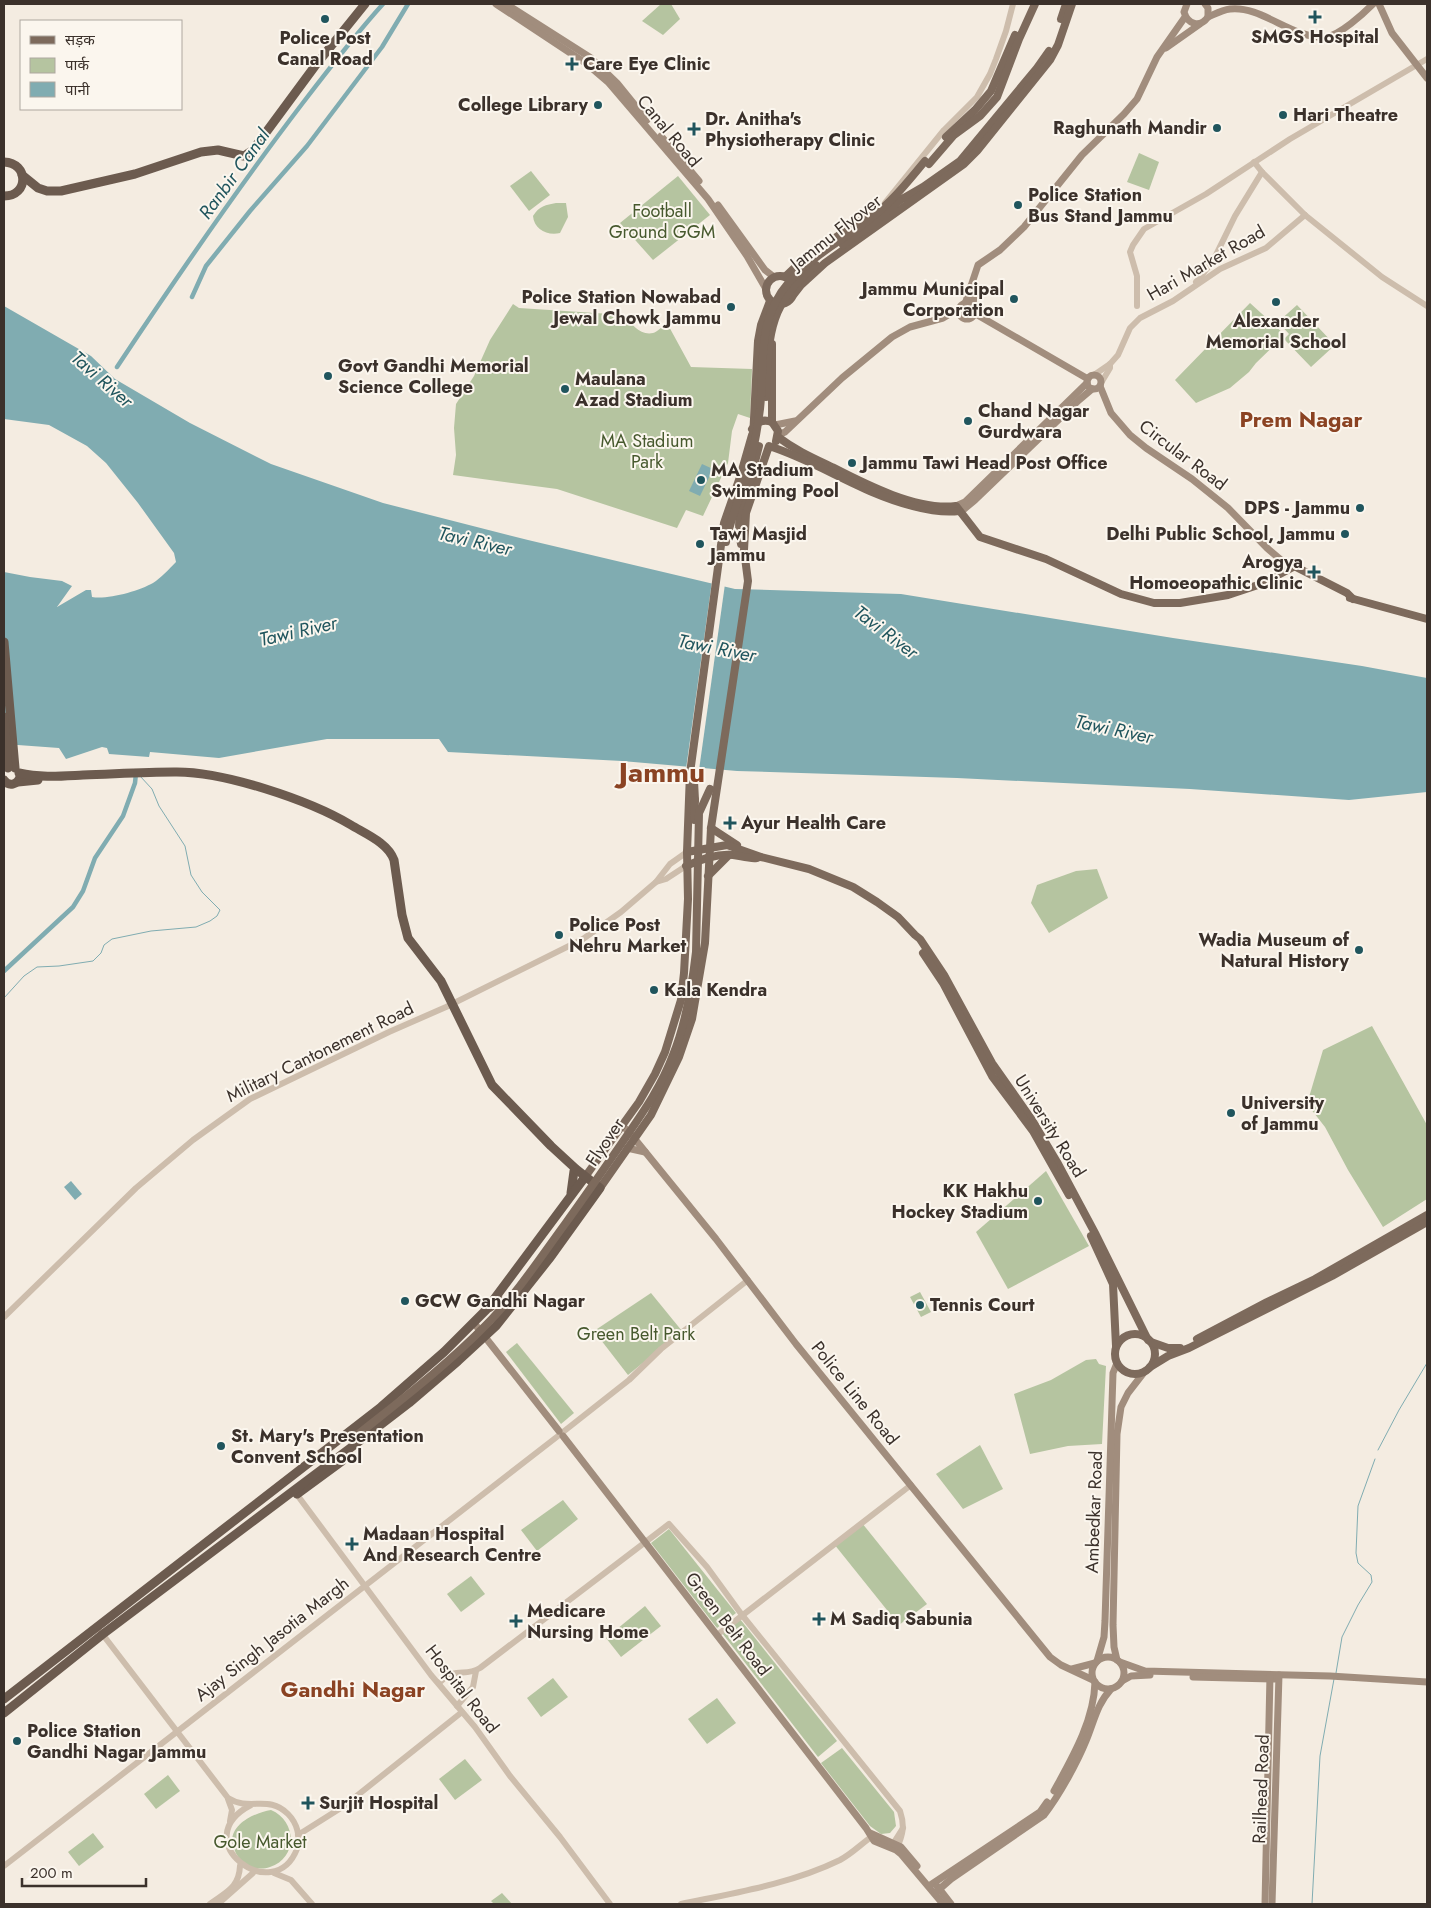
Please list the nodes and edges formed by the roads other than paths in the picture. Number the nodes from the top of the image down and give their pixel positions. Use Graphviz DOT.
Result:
graph roads {
  1 [pos="365,4"];
  2 [pos="496,4"];
  3 [pos="506,4"];
  4 [pos="1013,4"];
  5 [pos="1029,4"];
  6 [pos="1035,4"];
  7 [pos="1066,4"];
  8 [pos="1072,4"];
  9 [pos="1180,4"];
  10 [pos="1187,4"];
  11 [pos="1205,4"];
  12 [pos="1231,4"];
  13 [pos="1379,4"];
  14 [pos="1386,4"];
  15 [pos="1369,5"];
  16 [pos="1185,15"];
  17 [pos="1208,17"];
  18 [pos="1386,20"];
  19 [pos="1200,23"];
  20 [pos="1161,51"];
  21 [pos="1427,59"];
  22 [pos="1417,65"];
  23 [pos="1427,78"];
  24 [pos="4,162"];
  25 [pos="1254,162"];
  26 [pos="1262,172"];
  27 [pos="22,175"];
  28 [pos="34,186"];
  29 [pos="18,190"];
  30 [pos="4,196"];
  31 [pos="885,206"];
  32 [pos="892,214"];
  33 [pos="1305,215"];
  34 [pos="774,277"];
  35 [pos="785,277"];
  36 [pos="971,286"];
  37 [pos="766,289"];
  38 [pos="1184,293"];
  39 [pos="794,294"];
  40 [pos="770,301"];
  41 [pos="785,304"];
  42 [pos="962,306"];
  43 [pos="1137,306"];
  44 [pos="1427,306"];
  45 [pos="973,310"];
  46 [pos="944,318"];
  47 [pos="965,319"];
  48 [pos="991,324"];
  49 [pos="1110,364"];
  50 [pos="1090,382"];
  51 [pos="1100,384"];
  52 [pos="795,421"];
  53 [pos="774,424"];
  54 [pos="752,432"];
  55 [pos="778,436"];
  56 [pos="769,446"];
  57 [pos="957,509"];
  58 [pos="744,550"];
  59 [pos="1289,565"];
  60 [pos="720,571"];
  61 [pos="1425,616"];
  62 [pos="4,642"];
  63 [pos="4,717"];
  64 [pos="9,776"];
  65 [pos="693,776"];
  66 [pos="720,777"];
  67 [pos="711,828"];
  68 [pos="709,848"];
  69 [pos="686,852"];
  70 [pos="747,852"];
  71 [pos="730,855"];
  72 [pos="709,858"];
  73 [pos="761,858"];
  74 [pos="686,866"];
  75 [pos="708,876"];
  76 [pos="656,882"];
  77 [pos="687,883"];
  78 [pos="706,897"];
  79 [pos="449,1006"];
  80 [pos="623,1126"];
  81 [pos="641,1129"];
  82 [pos="634,1138"];
  83 [pos="627,1148"];
  84 [pos="644,1152"];
  85 [pos="574,1171"];
  86 [pos="585,1178"];
  87 [pos="599,1189"];
  88 [pos="568,1200"];
  89 [pos="1427,1216"];
  90 [pos="1427,1222"];
  91 [pos="1114,1279"];
  92 [pos="748,1280"];
  93 [pos="486,1310"];
  94 [pos="4,1318"];
  95 [pos="474,1323"];
  96 [pos="484,1336"];
  97 [pos="1149,1341"];
  98 [pos="1116,1346"];
  99 [pos="1117,1363"];
  100 [pos="1148,1369"];
  101 [pos="561,1434"];
  102 [pos="347,1450"];
  103 [pos="338,1456"];
  104 [pos="911,1485"];
  105 [pos="295,1492"];
  106 [pos="645,1541"];
  107 [pos="366,1586"];
  108 [pos="742,1615"];
  109 [pos="96,1626"];
  110 [pos="103,1634"];
  111 [pos="717,1635"];
  112 [pos="1118,1661"];
  113 [pos="1096,1662"];
  114 [pos="1072,1669"];
  115 [pos="476,1671"];
  116 [pos="1270,1677"];
  117 [pos="1279,1677"];
  118 [pos="1257,1679"];
  119 [pos="1332,1679"];
  120 [pos="1288,1680"];
  121 [pos="1094,1681"];
  122 [pos="1122,1681"];
  123 [pos="439,1683"];
  124 [pos="1427,1684"];
  125 [pos="1111,1689"];
  126 [pos="1279,1690"];
  127 [pos="1271,1691"];
  128 [pos="4,1699"];
  129 [pos="458,1706"];
  130 [pos="462,1712"];
  131 [pos="4,1713"];
  132 [pos="177,1732"];
  133 [pos="228,1798"];
  134 [pos="251,1805"];
  135 [pos="229,1827"];
  136 [pos="298,1835"];
  137 [pos="871,1835"];
  138 [pos="894,1847"];
  139 [pos="291,1860"];
  140 [pos="4,1866"];
  141 [pos="240,1866"];
  142 [pos="253,1873"];
  143 [pos="274,1873"];
  144 [pos="291,1880"];
  145 [pos="932,1885"];
  146 [pos="234,1889"];
  147 [pos="940,1889"];
  148 [pos="210,1904"];
  149 [pos="218,1904"];
  150 [pos="312,1904"];
  151 [pos="610,1904"];
  152 [pos="681,1904"];
  153 [pos="943,1904"];
  154 [pos="951,1904"];
  155 [pos="1265,1904"];
  156 [pos="1272,1904"];
  1 -- 28 [label="highway"];
  2 -- 37 [label="main road, Canal Road"];
  3 -- 34 [label="main road, Canal Road"];
  4 -- 31 [label="street"];
  5 -- 60 [label="main road, Jammu Flyover, bridge"];
  6 -- 58 [label="main road, Jammu Flyover, bridge"];
  7 -- 31 [label="main road"];
  8 -- 32 [label="main road"];
  9 -- 16 [label="main road"];
  10 -- 16 [label="main road"];
  11 -- 17 [label="main road"];
  12 -- 15 [label="main road"];
  13 -- 18 [label="main road"];
  14 -- 18 [label="main road"];
  15 -- 17 [label="main road"];
  15 -- 18 [label="main road"];
  16 -- 19 [label="main road"];
  16 -- 20 [label="main road"];
  17 -- 19 [label="main road"];
  18 -- 22 [label="main road"];
  19 -- 20 [label="main road"];
  20 -- 36 [label="main road"];
  21 -- 22 [label="street"];
  22 -- 23 [label="main road"];
  22 -- 25 [label="street"];
  24 -- 27 [label="highway"];
  25 -- 26 [label="street"];
  25 -- 43 [label="street"];
  26 -- 33 [label="street"];
  26 -- 38 [label="street"];
  27 -- 28 [label="highway"];
  27 -- 29 [label="highway"];
  28 -- 29 [label="highway"];
  29 -- 30 [label="highway"];
  31 -- 32 [label="street"];
  31 -- 35 [label="main road"];
  32 -- 39 [label="main road"];
  33 -- 38 [label="street, Hari Market Road"];
  33 -- 44 [label="street"];
  34 -- 35 [label="main road"];
  34 -- 37 [label="main road"];
  35 -- 39 [label="main road"];
  36 -- 42 [label="main road"];
  36 -- 45 [label="main road"];
  37 -- 40 [label="main road"];
  38 -- 49 [label="street, Hari Market Road"];
  39 -- 41 [label="main road"];
  40 -- 41 [label="main road"];
  40 -- 54 [label="main road"];
  41 -- 53 [label="main road"];
  42 -- 45 [label="main road"];
  42 -- 46 [label="main road"];
  42 -- 47 [label="main road"];
  45 -- 47 [label="main road"];
  45 -- 48 [label="main road"];
  46 -- 47 [label="main road"];
  46 -- 52 [label="main road"];
  47 -- 48 [label="main road"];
  48 -- 50 [label="main road, Circular Road"];
  49 -- 50 [label="street"];
  49 -- 51 [label="street, Hari Market Road"];
  50 -- 51 [label="main road"];
  50 -- 51 [label="main road, Circular Road"];
  50 -- 57 [label="main road"];
  51 -- 59 [label="main road, Circular Road"];
  52 -- 53 [label="main road"];
  52 -- 55 [label="main road"];
  53 -- 54 [label="main road"];
  53 -- 55 [label="main road"];
  54 -- 56 [label="main road"];
  54 -- 60 [label="main road"];
  55 -- 56 [label="main road"];
  55 -- 57 [label="main road"];
  56 -- 57 [label="main road"];
  56 -- 58 [label="main road"];
  57 -- 59 [label="main road"];
  58 -- 66 [label="main road"];
  59 -- 61 [label="main road, Circular Road"];
  60 -- 65 [label="main road"];
  62 -- 64 [label="highway"];
  63 -- 64 [label="highway"];
  64 -- 79 [label="highway"];
  65 -- 69 [label="main road"];
  65 -- 93 [label="main road, Flyover, bridge"];
  66 -- 67 [label="main road"];
  66 -- 103 [label="main road, Flyover, bridge"];
  67 -- 68 [label="main road"];
  67 -- 70 [label="main road"];
  68 -- 69 [label="main road"];
  68 -- 70 [label="main road"];
  68 -- 72 [label="main road"];
  69 -- 74 [label="main road"];
  69 -- 76 [label="street"];
  70 -- 73 [label="main road"];
  71 -- 72 [label="main road"];
  71 -- 73 [label="main road"];
  71 -- 75 [label="main road"];
  72 -- 74 [label="main road"];
  72 -- 75 [label="main road"];
  73 -- 91 [label="main road, University Road"];
  74 -- 76 [label="street, Military Cantonement Road"];
  74 -- 77 [label="main road"];
  75 -- 78 [label="main road"];
  76 -- 79 [label="street, Military Cantonement Road"];
  77 -- 78 [label="main road"];
  77 -- 80 [label="main road"];
  78 -- 81 [label="main road"];
  79 -- 85 [label="highway"];
  79 -- 86 [label="highway"];
  79 -- 94 [label="street, Military Cantonement Road"];
  80 -- 82 [label="main road, Police Line Road"];
  80 -- 86 [label="main road"];
  81 -- 82 [label="main road"];
  81 -- 84 [label="main road"];
  82 -- 83 [label="main road"];
  82 -- 84 [label="main road, Police Line Road"];
  83 -- 84 [label="main road"];
  83 -- 87 [label="main road"];
  84 -- 92 [label="main road, Police Line Road"];
  85 -- 86 [label="highway"];
  85 -- 88 [label="highway"];
  86 -- 87 [label="highway"];
  86 -- 88 [label="highway"];
  87 -- 96 [label="highway"];
  88 -- 93 [label="highway"];
  89 -- 97 [label="main road"];
  90 -- 100 [label="main road"];
  91 -- 97 [label="main road, University Road"];
  91 -- 98 [label="main road, University Road"];
  92 -- 101 [label="street, Ajay Singh Jasotia Margh"];
  92 -- 104 [label="main road, Police Line Road"];
  93 -- 95 [label="highway"];
  95 -- 96 [label="main road, Green Belt Road"];
  95 -- 109 [label="highway"];
  96 -- 101 [label="main road, Green Belt Road"];
  96 -- 102 [label="highway"];
  97 -- 98 [label="main road"];
  97 -- 100 [label="main road"];
  98 -- 99 [label="main road"];
  99 -- 100 [label="main road"];
  99 -- 113 [label="main road, Ambedkar Road"];
  100 -- 112 [label="main road"];
  101 -- 106 [label="main road, Green Belt Road"];
  101 -- 107 [label="street, Ajay Singh Jasotia Margh"];
  102 -- 103 [label="highway"];
  102 -- 105 [label="highway"];
  103 -- 105 [label="highway"];
  104 -- 108 [label="street"];
  104 -- 114 [label="main road, Police Line Road"];
  105 -- 107 [label="street, Hospital Road"];
  105 -- 110 [label="highway"];
  106 -- 108 [label="street"];
  106 -- 111 [label="main road, Green Belt Road"];
  106 -- 115 [label="street"];
  107 -- 123 [label="street, Hospital Road"];
  107 -- 132 [label="street, Ajay Singh Jasotia Margh"];
  108 -- 111 [label="street"];
  108 -- 138 [label="street"];
  109 -- 110 [label="street"];
  109 -- 128 [label="highway"];
  110 -- 131 [label="highway"];
  110 -- 132 [label="street"];
  111 -- 137 [label="main road, Green Belt Road"];
  112 -- 113 [label="main road"];
  112 -- 116 [label="main road"];
  112 -- 122 [label="main road"];
  113 -- 114 [label="main road"];
  113 -- 121 [label="main road"];
  114 -- 121 [label="main road, Police Line Road"];
  115 -- 123 [label="street"];
  115 -- 129 [label="street"];
  116 -- 117 [label="main road"];
  116 -- 118 [label="main road"];
  116 -- 127 [label="main road, Railhead Road"];
  117 -- 119 [label="main road"];
  117 -- 120 [label="main road"];
  117 -- 126 [label="main road, Railhead Road"];
  118 -- 122 [label="main road"];
  118 -- 127 [label="main road"];
  119 -- 120 [label="main road"];
  119 -- 124 [label="main road"];
  120 -- 126 [label="main road"];
  121 -- 125 [label="main road"];
  121 -- 145 [label="main road"];
  122 -- 125 [label="main road"];
  123 -- 129 [label="street, Hospital Road"];
  125 -- 147 [label="main road"];
  126 -- 156 [label="main road, Railhead Road"];
  127 -- 155 [label="main road, Railhead Road"];
  129 -- 130 [label="street, Hospital Road"];
  130 -- 136 [label="street"];
  130 -- 151 [label="street, Hospital Road"];
  132 -- 133 [label="street"];
  132 -- 140 [label="street, Ajay Singh Jasotia Margh"];
  133 -- 134 [label="street"];
  133 -- 135 [label="street"];
  134 -- 135 [label="street"];
  134 -- 136 [label="street"];
  135 -- 141 [label="street"];
  136 -- 139 [label="street"];
  137 -- 138 [label="main road"];
  137 -- 152 [label="street"];
  138 -- 145 [label="main road"];
  139 -- 143 [label="street"];
  139 -- 144 [label="street"];
  141 -- 142 [label="street"];
  141 -- 146 [label="street"];
  142 -- 143 [label="street"];
  142 -- 146 [label="street"];
  143 -- 144 [label="street"];
  144 -- 150 [label="street"];
  145 -- 147 [label="main road"];
  146 -- 148 [label="street"];
  146 -- 149 [label="street"];
  147 -- 153 [label="main road"];
  147 -- 154 [label="main road"];
}
